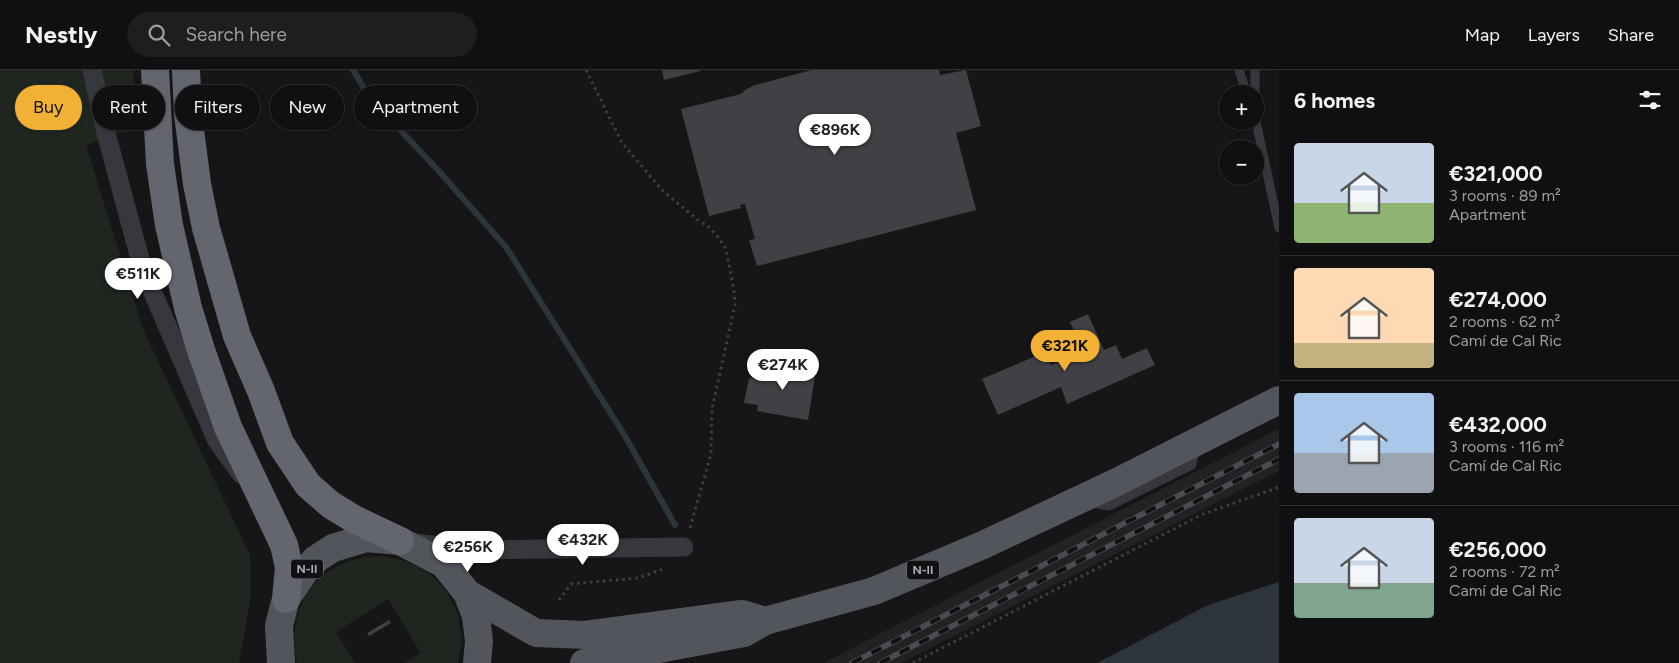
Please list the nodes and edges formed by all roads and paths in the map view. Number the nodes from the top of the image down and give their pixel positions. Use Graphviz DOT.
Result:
graph roads {
  1 [pos="92,70"];
  2 [pos="154,70"];
  3 [pos="186,70"];
  4 [pos="586,70"];
  5 [pos="1239,70"];
  6 [pos="1256,70"];
  7 [pos="1244,85"];
  8 [pos="1255,85"];
  9 [pos="1258,130"];
  10 [pos="1279,228"];
  11 [pos="1279,390"];
  12 [pos="1269,406"];
  13 [pos="1279,487"];
  14 [pos="260,494"];
  15 [pos="400,541"];
  16 [pos="684,547"];
  17 [pos="480,550"];
  18 [pos="444,564"];
  19 [pos="467,593"];
  20 [pos="286,599"];
  21 [pos="559,600"];
  22 [pos="765,621"];
  23 [pos="281,663"];
  24 [pos="477,663"];
  25 [pos="584,663"];
  26 [pos="913,663"];
  1 -- 14 [label="street"];
  2 -- 14 [label="highway"];
  3 -- 15 [label="highway"];
  4 -- 16 [label="path"];
  5 -- 7 [label="lane"];
  6 -- 8 [label="lane"];
  9 -- 10 [label="lane"];
  11 -- 12 [label="main road"];
  12 -- 22 [label="main road, N-II"];
  13 -- 26 [label="path"];
  14 -- 20 [label="highway"];
  15 -- 17 [label="street"];
  15 -- 18 [label="main road, N-II"];
  15 -- 20 [label="main road, N-II"];
  16 -- 17 [label="street"];
  16 -- 21 [label="path"];
  17 -- 18 [label="street"];
  18 -- 19 [label="main road, N-II"];
  19 -- 22 [label="main road, N-II"];
  19 -- 24 [label="main road, N-II"];
  20 -- 23 [label="main road, N-II"];
  22 -- 25 [label="main road, N-II"];
}
